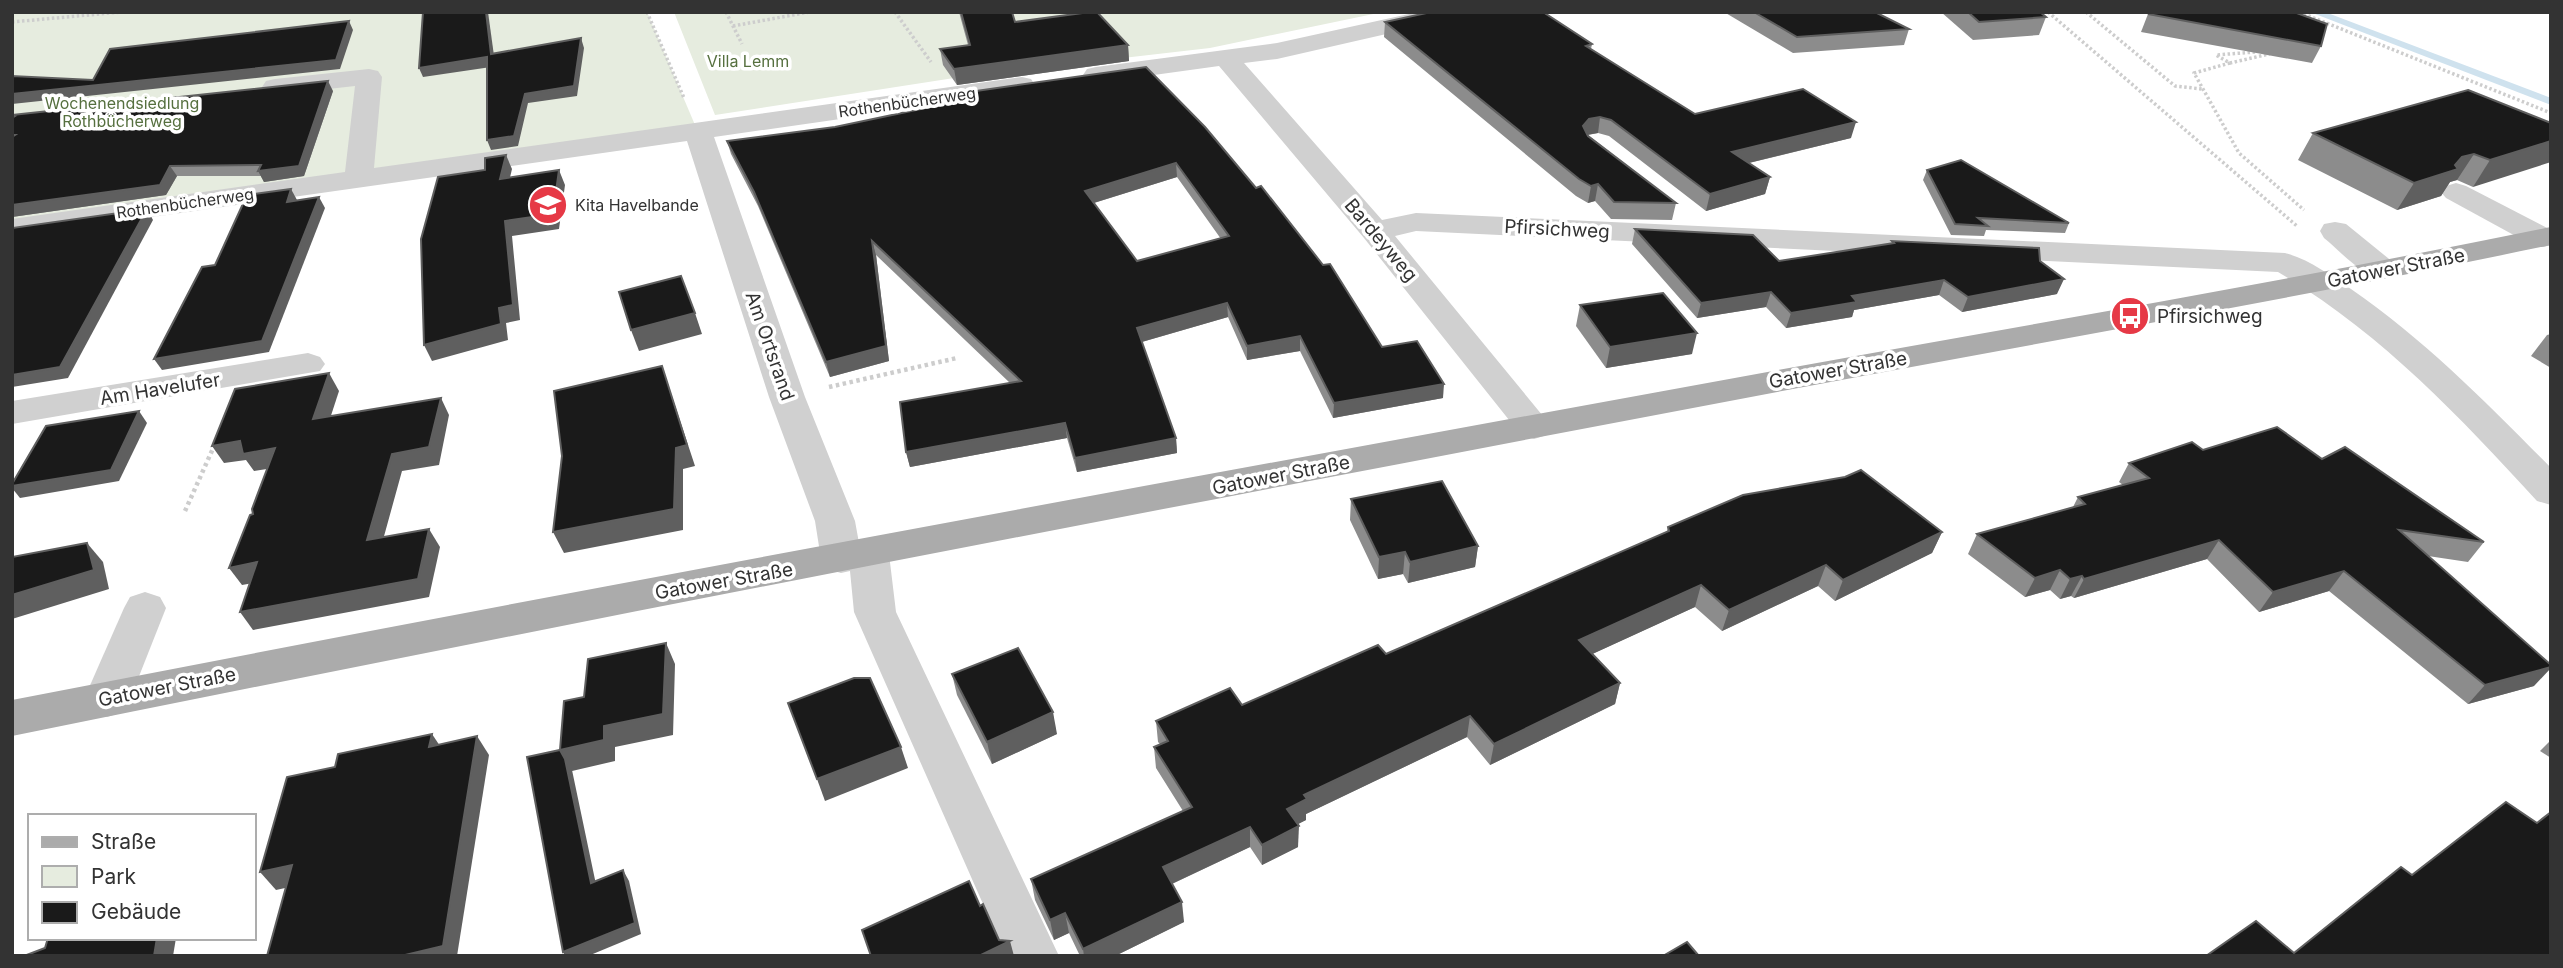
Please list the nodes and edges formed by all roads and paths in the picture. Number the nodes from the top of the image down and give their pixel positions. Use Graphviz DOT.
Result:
graph roads {
  1 [pos="121,12"];
  2 [pos="647,12"];
  3 [pos="726,12"];
  4 [pos="809,12"];
  5 [pos="895,12"];
  6 [pos="1452,12"];
  7 [pos="2048,12"];
  8 [pos="2086,12"];
  9 [pos="2298,12"];
  10 [pos="12,22"];
  11 [pos="733,26"];
  12 [pos="742,44"];
  13 [pos="2256,48"];
  14 [pos="2262,51"];
  15 [pos="1224,56"];
  16 [pos="2230,63"];
  17 [pos="932,64"];
  18 [pos="2202,89"];
  19 [pos="246,90"];
  20 [pos="2551,113"];
  21 [pos="698,132"];
  22 [pos="359,178"];
  23 [pos="2456,192"];
  24 [pos="1676,205"];
  25 [pos="2309,214"];
  26 [pos="12,228"];
  27 [pos="2301,229"];
  28 [pos="1375,231"];
  29 [pos="2335,231"];
  30 [pos="1715,236"];
  31 [pos="2547,237"];
  32 [pos="2383,270"];
  33 [pos="2323,283"];
  34 [pos="957,358"];
  35 [pos="308,364"];
  36 [pos="244,375"];
  37 [pos="787,397"];
  38 [pos="12,413"];
  39 [pos="1534,427"];
  40 [pos="2551,492"];
  41 [pos="185,512"];
  42 [pos="855,556"];
  43 [pos="145,608"];
  44 [pos="107,699"];
  45 [pos="12,718"];
  46 [pos="1033,956"];
  1 -- 10 [label="path"];
  2 -- 21 [label="path"];
  3 -- 11 [label="path"];
  4 -- 11 [label="path"];
  5 -- 17 [label="path"];
  6 -- 15 [label="street, Rothenbücherweg"];
  7 -- 27 [label="path"];
  8 -- 18 [label="path"];
  9 -- 20 [label="path"];
  11 -- 12 [label="path"];
  13 -- 14 [label="path"];
  14 -- 16 [label="path"];
  14 -- 16 [label="path"];
  15 -- 21 [label="street, Rothenbücherweg"];
  15 -- 28 [label="street, Bardeyweg"];
  16 -- 18 [label="path"];
  18 -- 25 [label="path"];
  19 -- 22 [label="street"];
  21 -- 22 [label="street, Rothenbücherweg"];
  21 -- 37 [label="street, Am Ortsrand"];
  22 -- 26 [label="street, Rothenbücherweg"];
  23 -- 31 [label="street"];
  24 -- 30 [label="street"];
  28 -- 30 [label="street, Pfirsichweg"];
  28 -- 39 [label="street, Bardeyweg"];
  29 -- 32 [label="street"];
  30 -- 33 [label="street, Pfirsichweg"];
  31 -- 32 [label="main road, Gatower Straße"];
  32 -- 33 [label="main road, Gatower Straße"];
  33 -- 39 [label="main road, Gatower Straße"];
  33 -- 40 [label="street, Pfirsichweg"];
  34 -- 37 [label="path"];
  35 -- 36 [label="street, Am Havelufer"];
  36 -- 38 [label="street, Am Havelufer"];
  36 -- 41 [label="path"];
  37 -- 42 [label="street, Am Ortsrand"];
  39 -- 42 [label="main road, Gatower Straße"];
  42 -- 44 [label="main road, Gatower Straße"];
  42 -- 46 [label="street, Am Ortsrand"];
  43 -- 44 [label="street"];
  44 -- 45 [label="main road, Gatower Straße"];
}
